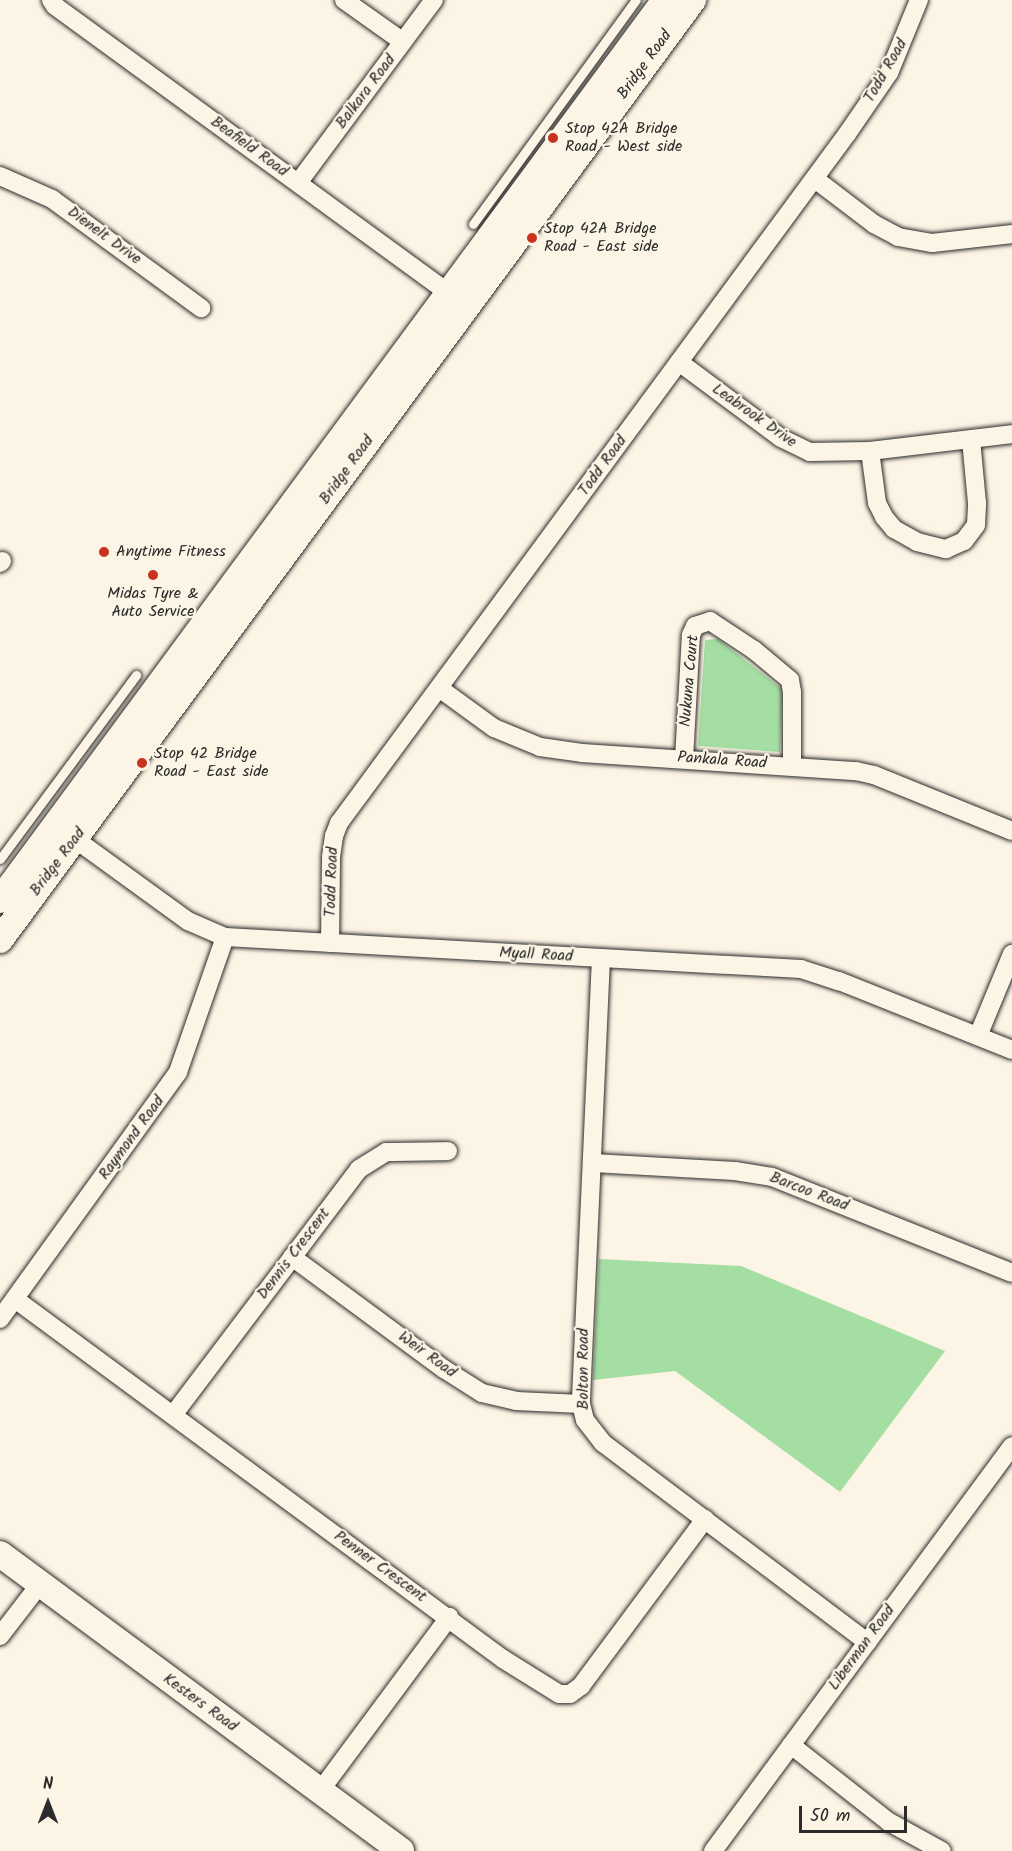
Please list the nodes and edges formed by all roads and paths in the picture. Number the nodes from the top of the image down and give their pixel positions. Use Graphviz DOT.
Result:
graph roads {
  1 [pos="51,0"];
  2 [pos="344,0"];
  3 [pos="434,0"];
  4 [pos="636,0"];
  5 [pos="665,0"];
  6 [pos="693,0"];
  7 [pos="920,0"];
  8 [pos="403,42"];
  9 [pos="0,176"];
  10 [pos="815,179"];
  11 [pos="298,183"];
  12 [pos="492,199"];
  13 [pos="472,224"];
  14 [pos="499,225"];
  15 [pos="1012,234"];
  16 [pos="458,300"];
  17 [pos="201,308"];
  18 [pos="679,362"];
  19 [pos="1012,434"];
  20 [pos="971,439"];
  21 [pos="870,451"];
  22 [pos="136,675"];
  23 [pos="439,688"];
  24 [pos="684,759"];
  25 [pos="792,766"];
  26 [pos="1012,831"];
  27 [pos="65,832"];
  28 [pos="0,859"];
  29 [pos="0,900"];
  30 [pos="225,937"];
  31 [pos="0,940"];
  32 [pos="330,943"];
  33 [pos="1012,954"];
  34 [pos="602,958"];
  35 [pos="978,1036"];
  36 [pos="1012,1050"];
  37 [pos="448,1151"];
  38 [pos="593,1163"];
  39 [pos="291,1257"];
  40 [pos="1012,1273"];
  41 [pos="15,1299"];
  42 [pos="0,1319"];
  43 [pos="581,1404"];
  44 [pos="174,1415"];
  45 [pos="1012,1446"];
  46 [pos="705,1519"];
  47 [pos="0,1554"];
  48 [pos="40,1584"];
  49 [pos="449,1617"];
  50 [pos="0,1636"];
  51 [pos="867,1642"];
  52 [pos="791,1745"];
  53 [pos="320,1791"];
  54 [pos="401,1851"];
  55 [pos="713,1851"];
  56 [pos="942,1851"];
  1 -- 11 [label="street, Beafield Road"];
  2 -- 8 [label="street"];
  3 -- 8 [label="street, Balkara Road"];
  4 -- 12 [label="lane"];
  5 -- 14 [label="main road, Bridge Road"];
  6 -- 16 [label="main road, Bridge Road"];
  7 -- 10 [label="street, Todd Road"];
  8 -- 11 [label="street, Balkara Road"];
  9 -- 17 [label="street, Dienelt Drive"];
  10 -- 15 [label="street"];
  10 -- 18 [label="street, Todd Road"];
  11 -- 16 [label="street, Beafield Road"];
  12 -- 13 [label="lane"];
  12 -- 14 [label="lane"];
  14 -- 16 [label="main road, Bridge Road"];
  16 -- 27 [label="main road, Bridge Road"];
  18 -- 21 [label="street, Leabrook Drive"];
  18 -- 23 [label="street, Todd Road"];
  19 -- 20 [label="street, Leabrook Drive"];
  20 -- 21 [label="street, Leabrook Drive"];
  20 -- 21 [label="street"];
  22 -- 28 [label="lane"];
  23 -- 24 [label="street, Pankala Road"];
  23 -- 32 [label="street, Todd Road"];
  24 -- 25 [label="street, Pankala Road"];
  24 -- 25 [label="street, Nukuna Court"];
  25 -- 26 [label="street, Pankala Road"];
  27 -- 29 [label="main road, Bridge Road"];
  27 -- 30 [label="street, Myall Road"];
  27 -- 31 [label="main road, Bridge Road"];
  30 -- 32 [label="street, Myall Road"];
  30 -- 41 [label="street, Raymond Road"];
  32 -- 34 [label="street, Myall Road"];
  33 -- 35 [label="street"];
  34 -- 35 [label="street, Myall Road"];
  34 -- 38 [label="street, Bolton Road"];
  35 -- 36 [label="street, Myall Road"];
  37 -- 39 [label="street, Dennis Crescent"];
  38 -- 40 [label="street, Barcoo Road"];
  38 -- 43 [label="street, Bolton Road"];
  39 -- 43 [label="street, Weir Road"];
  39 -- 44 [label="street, Dennis Crescent"];
  41 -- 42 [label="street, Raymond Road"];
  41 -- 44 [label="street, Penner Crescent"];
  43 -- 46 [label="street, Bolton Road"];
  44 -- 49 [label="street, Penner Crescent"];
  45 -- 51 [label="street, Liberman Road"];
  46 -- 49 [label="street, Penner Crescent"];
  46 -- 51 [label="street, Bolton Road"];
  47 -- 48 [label="main road, Kesters Road"];
  48 -- 50 [label="street"];
  48 -- 53 [label="main road, Kesters Road"];
  49 -- 53 [label="street"];
  51 -- 52 [label="street, Liberman Road"];
  52 -- 55 [label="street, Liberman Road"];
  52 -- 56 [label="street"];
  53 -- 54 [label="main road, Kesters Road"];
}
